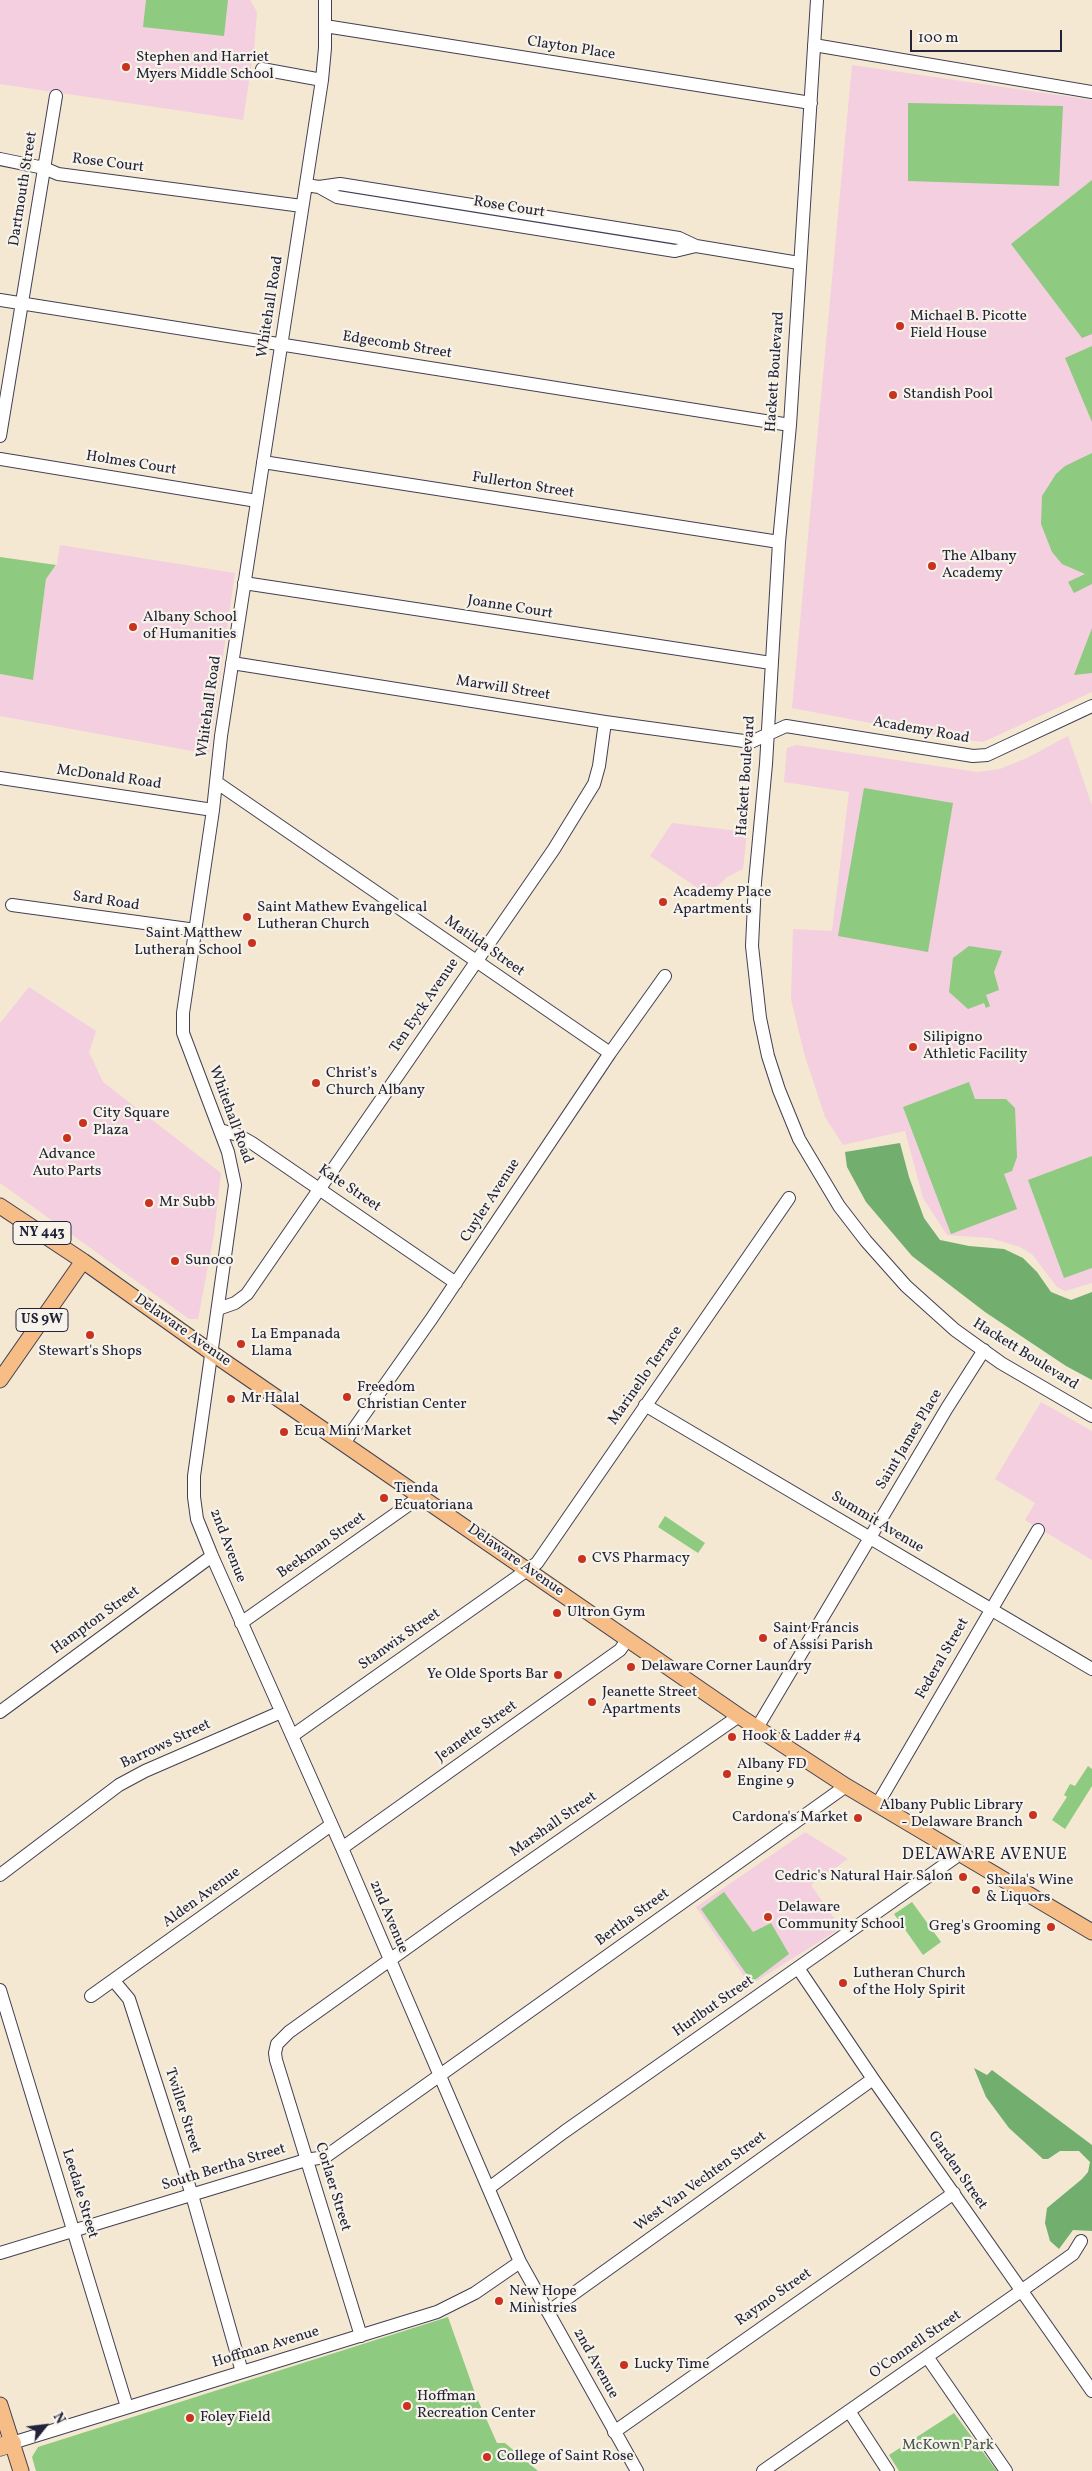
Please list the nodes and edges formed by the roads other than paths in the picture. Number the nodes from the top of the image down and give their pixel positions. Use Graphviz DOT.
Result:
graph roads {
  1 [pos="325,0"];
  2 [pos="817,0"];
  3 [pos="325,26"];
  4 [pos="814,45"];
  5 [pos="262,69"];
  6 [pos="322,80"];
  7 [pos="1092,92"];
  8 [pos="56,96"];
  9 [pos="811,104"];
  10 [pos="0,160"];
  11 [pos="44,168"];
  12 [pos="306,185"];
  13 [pos="302,206"];
  14 [pos="800,263"];
  15 [pos="0,300"];
  16 [pos="22,304"];
  17 [pos="281,345"];
  18 [pos="790,425"];
  19 [pos="0,436"];
  20 [pos="0,459"];
  21 [pos="263,462"];
  22 [pos="257,501"];
  23 [pos="779,542"];
  24 [pos="244,583"];
  25 [pos="232,663"];
  26 [pos="771,663"];
  27 [pos="1092,706"];
  28 [pos="605,722"];
  29 [pos="767,734"];
  30 [pos="0,778"];
  31 [pos="216,782"];
  32 [pos="213,810"];
  33 [pos="12,905"];
  34 [pos="196,930"];
  35 [pos="475,961"];
  36 [pos="666,976"];
  37 [pos="610,1053"];
  38 [pos="220,1130"];
  39 [pos="320,1189"];
  40 [pos="790,1198"];
  41 [pos="0,1206"];
  42 [pos="84,1261"];
  43 [pos="456,1283"];
  44 [pos="218,1309"];
  45 [pos="984,1350"];
  46 [pos="212,1353"];
  47 [pos="0,1380"];
  48 [pos="646,1405"];
  49 [pos="1092,1416"];
  50 [pos="344,1443"];
  51 [pos="421,1496"];
  52 [pos="1038,1530"];
  53 [pos="870,1538"];
  54 [pos="212,1556"];
  55 [pos="527,1570"];
  56 [pos="991,1609"];
  57 [pos="242,1623"];
  58 [pos="627,1640"];
  59 [pos="1092,1669"];
  60 [pos="0,1712"];
  61 [pos="281,1712"];
  62 [pos="739,1716"];
  63 [pos="757,1728"];
  64 [pos="292,1736"];
  65 [pos="846,1786"];
  66 [pos="877,1805"];
  67 [pos="331,1825"];
  68 [pos="342,1848"];
  69 [pos="960,1854"];
  70 [pos="0,1875"];
  71 [pos="1092,1932"];
  72 [pos="389,1962"];
  73 [pos="798,1968"];
  74 [pos="114,1981"];
  75 [pos="0,1990"];
  76 [pos="91,1996"];
  77 [pos="276,2048"];
  78 [pos="439,2076"];
  79 [pos="873,2079"];
  80 [pos="306,2160"];
  81 [pos="489,2188"];
  82 [pos="954,2193"];
  83 [pos="192,2195"];
  84 [pos="74,2232"];
  85 [pos="1081,2241"];
  86 [pos="0,2253"];
  87 [pos="520,2262"];
  88 [pos="1021,2291"];
  89 [pos="548,2312"];
  90 [pos="360,2336"];
  91 [pos="928,2358"];
  92 [pos="242,2372"];
  93 [pos="1092,2391"];
  94 [pos="0,2406"];
  95 [pos="127,2407"];
  96 [pos="849,2411"];
  97 [pos="614,2432"];
  98 [pos="6,2445"];
  99 [pos="770,2469"];
  100 [pos="21,2471"];
  101 [pos="637,2471"];
  102 [pos="888,2471"];
  103 [pos="1006,2471"];
  1 -- 3 [label="street, Whitehall Road"];
  2 -- 4 [label="street, Hackett Boulevard"];
  3 -- 6 [label="street, Whitehall Road"];
  3 -- 9 [label="street, Clayton Place"];
  4 -- 7 [label="street"];
  4 -- 9 [label="street, Hackett Boulevard"];
  5 -- 6 [label="street"];
  6 -- 12 [label="street, Whitehall Road"];
  8 -- 11 [label="street, Dartmouth Street"];
  9 -- 14 [label="street, Hackett Boulevard"];
  10 -- 11 [label="street, Rose Court"];
  11 -- 13 [label="street, Rose Court"];
  11 -- 16 [label="street, Dartmouth Street"];
  12 -- 13 [label="street, Whitehall Road"];
  12 -- 14 [label="street, Rose Court"];
  13 -- 17 [label="street, Whitehall Road"];
  14 -- 18 [label="street, Hackett Boulevard"];
  15 -- 16 [label="street, Edgecomb Street"];
  16 -- 17 [label="street, Edgecomb Street"];
  16 -- 19 [label="street, Dartmouth Street"];
  17 -- 18 [label="street, Edgecomb Street"];
  17 -- 21 [label="street, Whitehall Road"];
  18 -- 23 [label="street, Hackett Boulevard"];
  20 -- 22 [label="street, Holmes Court"];
  21 -- 22 [label="street, Whitehall Road"];
  21 -- 23 [label="street, Fullerton Street"];
  22 -- 24 [label="street, Whitehall Road"];
  23 -- 26 [label="street, Hackett Boulevard"];
  24 -- 25 [label="street, Whitehall Road"];
  24 -- 26 [label="street, Joanne Court"];
  25 -- 28 [label="street, Marwill Street"];
  25 -- 31 [label="street, Whitehall Road"];
  26 -- 29 [label="street, Hackett Boulevard"];
  27 -- 29 [label="street, Academy Road"];
  28 -- 29 [label="street, Marwill Street"];
  28 -- 35 [label="street, Ten Eyck Avenue"];
  29 -- 45 [label="street, Hackett Boulevard"];
  30 -- 32 [label="street, McDonald Road"];
  31 -- 32 [label="street, Whitehall Road"];
  31 -- 35 [label="street, Matilda Street"];
  32 -- 34 [label="street, Whitehall Road"];
  33 -- 34 [label="street, Sard Road"];
  34 -- 38 [label="street, Whitehall Road"];
  35 -- 37 [label="street, Matilda Street"];
  35 -- 39 [label="street, Ten Eyck Avenue"];
  36 -- 37 [label="street, Cuyler Avenue"];
  37 -- 43 [label="street, Cuyler Avenue"];
  38 -- 39 [label="street, Kate Street"];
  38 -- 44 [label="street, Whitehall Road"];
  39 -- 43 [label="street, Kate Street"];
  39 -- 44 [label="street, Ten Eyck Avenue"];
  40 -- 48 [label="street, Marinello Terrace"];
  41 -- 42 [label="main road, Delaware Avenue / NY 443"];
  42 -- 46 [label="main road, Delaware Avenue"];
  42 -- 47 [label="main road, US 9W"];
  43 -- 50 [label="street, Cuyler Avenue"];
  44 -- 46 [label="street, Whitehall Road"];
  45 -- 49 [label="street, Hackett Boulevard"];
  45 -- 53 [label="street, Saint James Place"];
  46 -- 50 [label="main road, Delaware Avenue"];
  46 -- 54 [label="street, 2nd Avenue"];
  48 -- 53 [label="street, Summit Avenue"];
  48 -- 55 [label="street, Marinello Terrace"];
  50 -- 51 [label="main road, Delaware Avenue"];
  51 -- 55 [label="main road, Delaware Avenue"];
  51 -- 57 [label="street, Beekman Street"];
  52 -- 56 [label="street, Federal Street"];
  53 -- 56 [label="street, Summit Avenue"];
  53 -- 63 [label="street, Saint James Place"];
  54 -- 57 [label="street, 2nd Avenue"];
  54 -- 60 [label="street, Hampton Street"];
  55 -- 58 [label="main road, Delaware Avenue"];
  55 -- 64 [label="street, Stanwix Street"];
  56 -- 59 [label="street, Summit Avenue"];
  56 -- 66 [label="street, Federal Street"];
  57 -- 61 [label="street, 2nd Avenue"];
  58 -- 62 [label="main road, Delaware Avenue"];
  58 -- 68 [label="street, Jeanette Street"];
  61 -- 64 [label="street, 2nd Avenue"];
  61 -- 70 [label="street, Barrows Street"];
  62 -- 63 [label="main road, Delaware Avenue"];
  62 -- 72 [label="street, Marshall Street"];
  63 -- 65 [label="main road, Delaware Avenue"];
  64 -- 67 [label="street, 2nd Avenue"];
  65 -- 66 [label="main road, Delaware Avenue"];
  65 -- 78 [label="street, Bertha Street"];
  66 -- 69 [label="main road, Delaware Avenue"];
  67 -- 68 [label="street, 2nd Avenue"];
  67 -- 74 [label="street, Alden Avenue"];
  68 -- 72 [label="street, 2nd Avenue"];
  69 -- 71 [label="main road, Delaware Avenue"];
  69 -- 73 [label="street, Hurlbut Street"];
  72 -- 77 [label="street, Marshall Street"];
  72 -- 78 [label="street, 2nd Avenue"];
  73 -- 79 [label="street, Garden Street"];
  73 -- 81 [label="street, Hurlbut Street"];
  74 -- 76 [label="street, Alden Avenue"];
  74 -- 83 [label="street, Twiller Street"];
  75 -- 84 [label="street, Leedale Street"];
  77 -- 80 [label="street, Corlaer Street"];
  78 -- 80 [label="street, South Bertha Street"];
  78 -- 81 [label="street, 2nd Avenue"];
  79 -- 82 [label="street, Garden Street"];
  79 -- 89 [label="street, West Van Vechten Street"];
  80 -- 83 [label="street, South Bertha Street"];
  80 -- 90 [label="street, Corlaer Street"];
  81 -- 87 [label="street, 2nd Avenue"];
  82 -- 88 [label="street, Garden Street"];
  82 -- 97 [label="street, Raymo Street"];
  83 -- 84 [label="street, South Bertha Street"];
  83 -- 92 [label="street, Twiller Street"];
  84 -- 86 [label="street, South Bertha Street"];
  84 -- 95 [label="street, Leedale Street"];
  85 -- 88 [label="street, O'Connell Street"];
  87 -- 89 [label="street, 2nd Avenue"];
  87 -- 90 [label="street, Hoffman Avenue"];
  88 -- 91 [label="street, O'Connell Street"];
  88 -- 93 [label="street, Garden Street"];
  89 -- 97 [label="street, 2nd Avenue"];
  90 -- 92 [label="street, Hoffman Avenue"];
  91 -- 96 [label="street, O'Connell Street"];
  91 -- 103 [label="street"];
  92 -- 95 [label="street, Hoffman Avenue"];
  94 -- 98 [label="main road"];
  95 -- 98 [label="street, Hoffman Avenue"];
  96 -- 99 [label="street, O'Connell Street"];
  96 -- 102 [label="street"];
  97 -- 101 [label="street, 2nd Avenue"];
  98 -- 100 [label="main road"];
}
